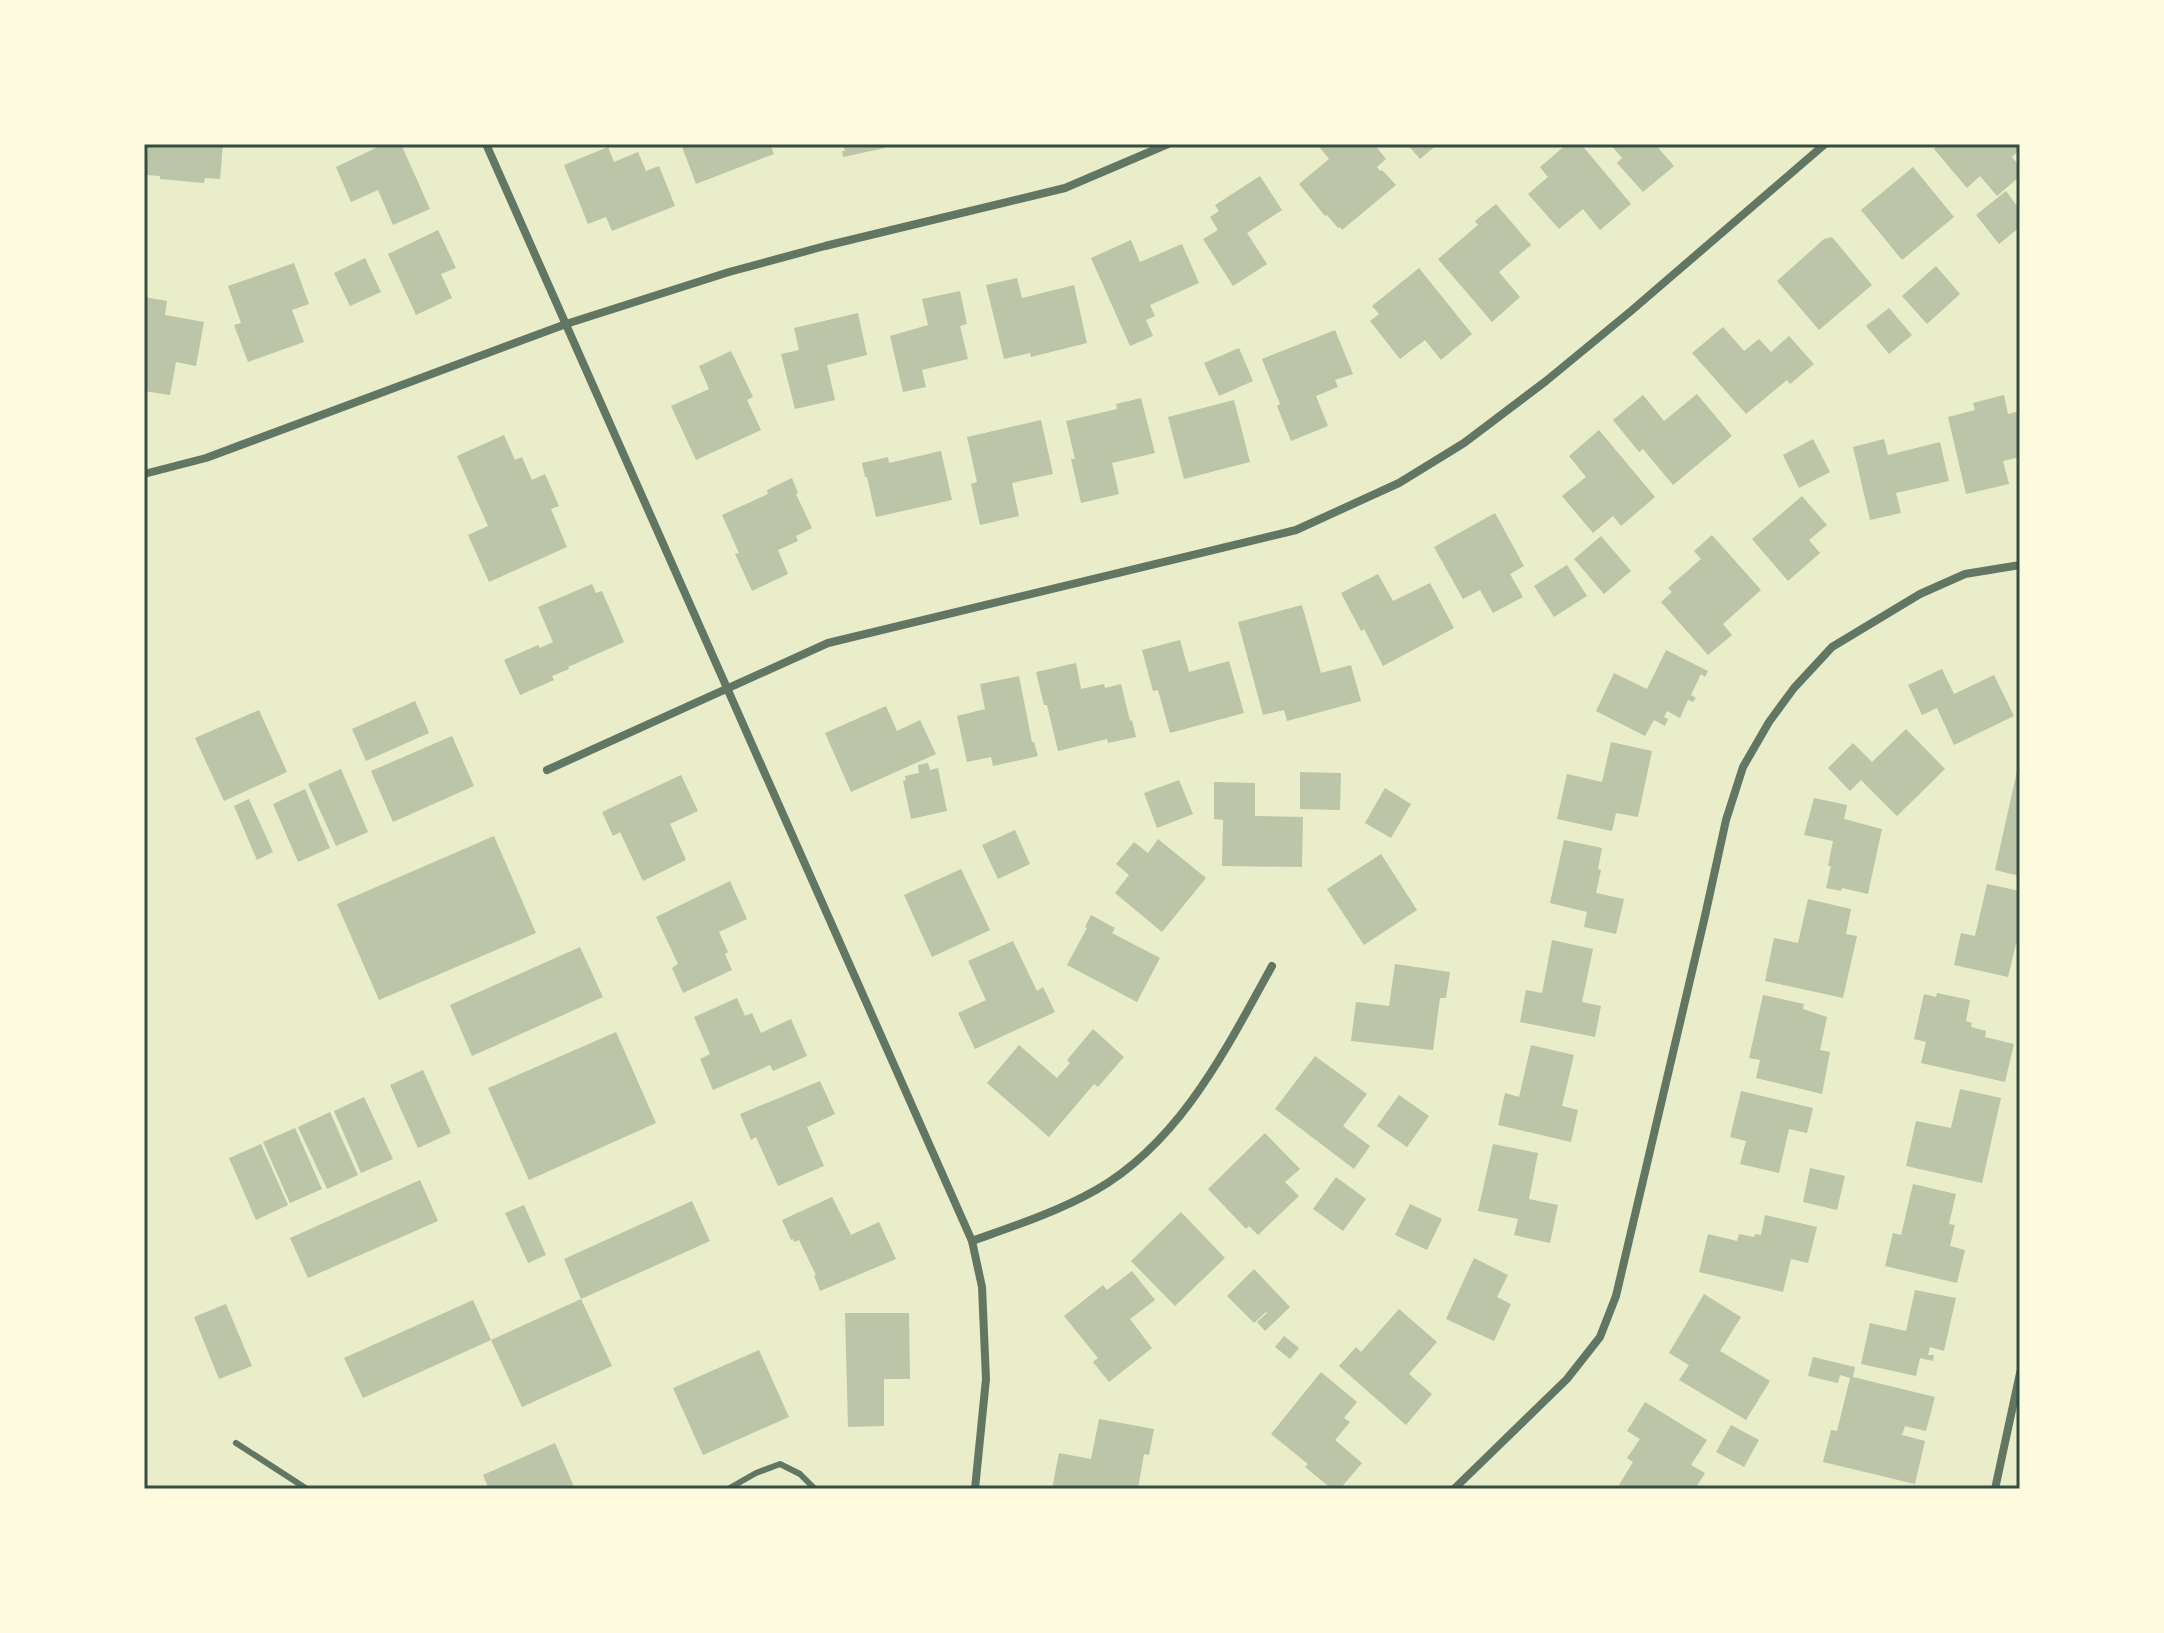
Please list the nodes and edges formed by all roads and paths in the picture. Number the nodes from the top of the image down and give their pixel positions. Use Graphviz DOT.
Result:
graph roads {
  1 [pos="486,144"];
  2 [pos="1168,144"];
  3 [pos="1825,144"];
  4 [pos="566,324"];
  5 [pos="144,474"];
  6 [pos="2020,565"];
  7 [pos="727,689"];
  8 [pos="547,770"];
  9 [pos="1272,966"];
  10 [pos="972,1241"];
  11 [pos="2020,1373"];
  12 [pos="236,1443"];
  13 [pos="307,1489"];
  14 [pos="728,1489"];
  15 [pos="815,1489"];
  16 [pos="975,1489"];
  17 [pos="1454,1489"];
  18 [pos="1995,1489"];
  1 -- 4 [label="street"];
  2 -- 4 [label="street"];
  3 -- 7 [label="street"];
  4 -- 5 [label="street"];
  4 -- 7 [label="street"];
  6 -- 17 [label="street"];
  7 -- 8 [label="street"];
  7 -- 10 [label="street"];
  9 -- 10 [label="street"];
  10 -- 16 [label="street"];
  11 -- 18 [label="street"];
  12 -- 13 [label="lane"];
  14 -- 15 [label="lane"];
}
